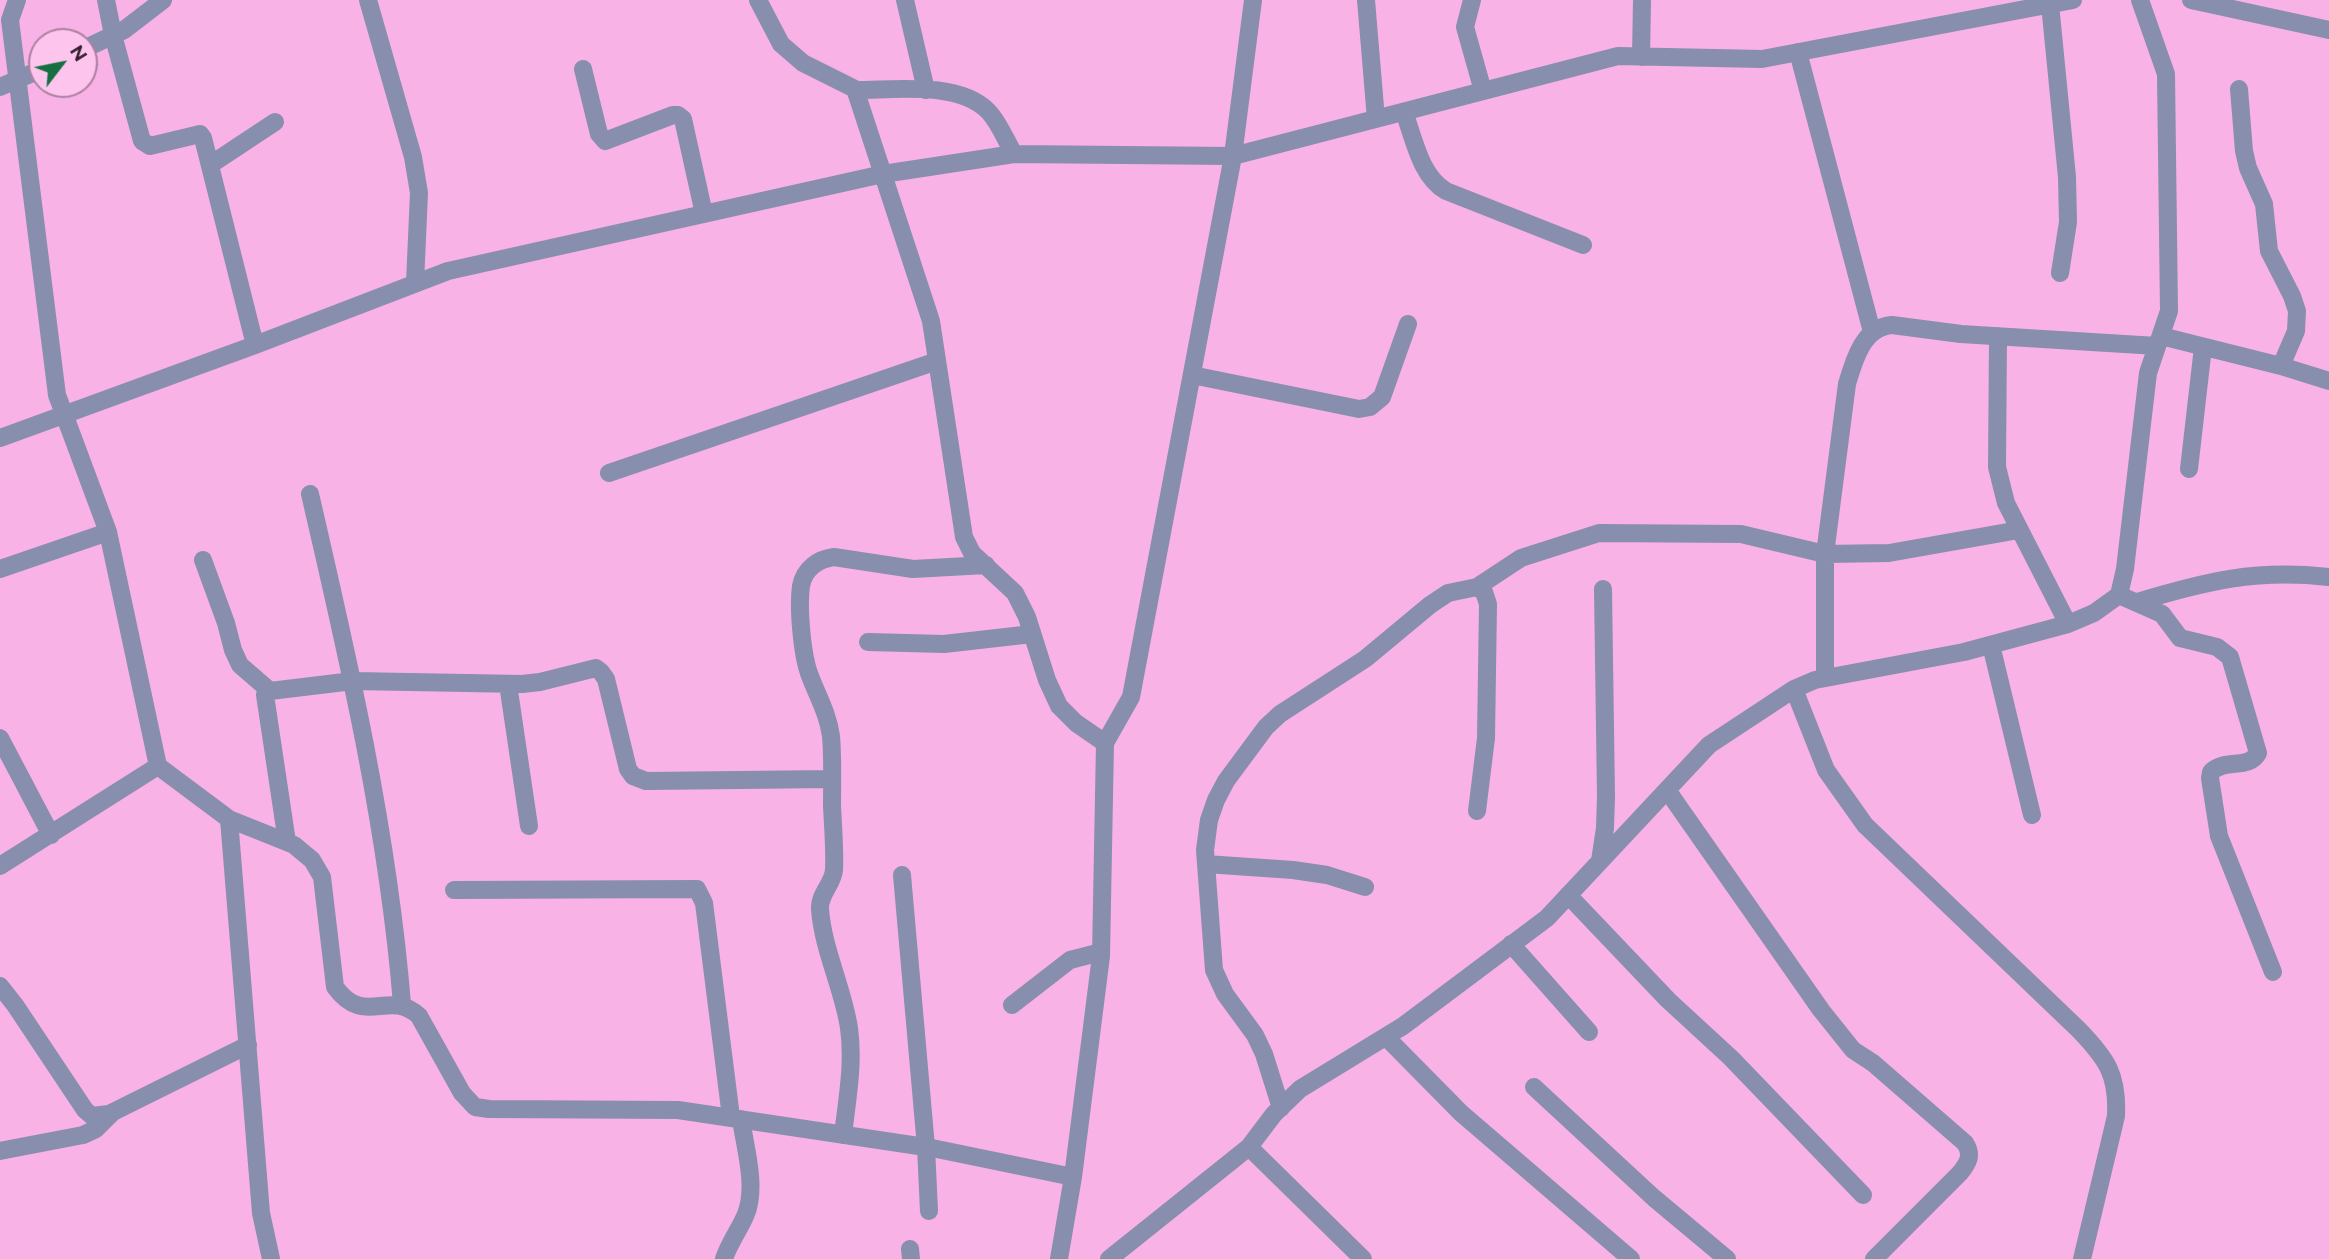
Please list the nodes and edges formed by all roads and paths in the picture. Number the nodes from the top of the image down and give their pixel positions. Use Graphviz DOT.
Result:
graph roads {
  1 [pos="17,0"];
  2 [pos="106,0"];
  3 [pos="163,0"];
  4 [pos="368,0"];
  5 [pos="758,0"];
  6 [pos="905,0"];
  7 [pos="1253,0"];
  8 [pos="1366,0"];
  9 [pos="1472,0"];
  10 [pos="1642,0"];
  11 [pos="2073,0"];
  12 [pos="2140,0"];
  13 [pos="2191,0"];
  14 [pos="2050,5"];
  15 [pos="1988,8"];
  16 [pos="2329,30"];
  17 [pos="113,35"];
  18 [pos="98,42"];
  19 [pos="1798,52"];
  20 [pos="1641,57"];
  21 [pos="583,69"];
  22 [pos="28,76"];
  23 [pos="18,81"];
  24 [pos="0,87"];
  25 [pos="2239,89"];
  26 [pos="856,90"];
  27 [pos="926,90"];
  28 [pos="1483,91"];
  29 [pos="1404,112"];
  30 [pos="1376,118"];
  31 [pos="275,122"];
  32 [pos="1014,154"];
  33 [pos="1233,156"];
  34 [pos="210,165"];
  35 [pos="883,174"];
  36 [pos="704,214"];
  37 [pos="1583,245"];
  38 [pos="2060,273"];
  39 [pos="415,283"];
  40 [pos="1408,324"];
  41 [pos="1871,332"];
  42 [pos="1998,336"];
  43 [pos="2159,341"];
  44 [pos="255,345"];
  45 [pos="2203,347"];
  46 [pos="937,361"];
  47 [pos="2281,366"];
  48 [pos="1192,375"];
  49 [pos="2329,381"];
  50 [pos="64,415"];
  51 [pos="0,438"];
  52 [pos="2189,469"];
  53 [pos="609,473"];
  54 [pos="310,494"];
  55 [pos="2019,530"];
  56 [pos="108,532"];
  57 [pos="1825,554"];
  58 [pos="203,561"];
  59 [pos="986,565"];
  60 [pos="0,569"];
  61 [pos="2329,577"];
  62 [pos="1477,587"];
  63 [pos="1603,589"];
  64 [pos="2119,595"];
  65 [pos="2137,602"];
  66 [pos="2068,624"];
  67 [pos="1032,634"];
  68 [pos="868,642"];
  69 [pos="1991,645"];
  70 [pos="1825,678"];
  71 [pos="353,681"];
  72 [pos="509,684"];
  73 [pos="1794,689"];
  74 [pos="270,691"];
  75 [pos="0,738"];
  76 [pos="1105,743"];
  77 [pos="159,766"];
  78 [pos="832,779"];
  79 [pos="1667,790"];
  80 [pos="1478,811"];
  81 [pos="2032,815"];
  82 [pos="229,819"];
  83 [pos="529,826"];
  84 [pos="51,835"];
  85 [pos="287,842"];
  86 [pos="1600,862"];
  87 [pos="1206,864"];
  88 [pos="0,866"];
  89 [pos="902,875"];
  90 [pos="1365,887"];
  91 [pos="454,890"];
  92 [pos="1568,895"];
  93 [pos="1511,944"];
  94 [pos="1101,952"];
  95 [pos="2273,972"];
  96 [pos="0,986"];
  97 [pos="402,1004"];
  98 [pos="1012,1005"];
  99 [pos="1589,1032"];
  100 [pos="1386,1037"];
  101 [pos="247,1045"];
  102 [pos="1534,1087"];
  103 [pos="1281,1108"];
  104 [pos="112,1113"];
  105 [pos="736,1118"];
  106 [pos="843,1135"];
  107 [pos="926,1147"];
  108 [pos="1249,1147"];
  109 [pos="0,1151"];
  110 [pos="1073,1177"];
  111 [pos="1863,1195"];
  112 [pos="929,1211"];
  113 [pos="271,1259"];
  114 [pos="724,1259"];
  115 [pos="1059,1259"];
  116 [pos="1109,1259"];
  117 [pos="1363,1259"];
  118 [pos="1632,1259"];
  119 [pos="1727,1259"];
  120 [pos="1874,1259"];
  121 [pos="2082,1259"];
  1 -- 23 [label="street"];
  2 -- 17 [label="street"];
  3 -- 17 [label="street"];
  4 -- 39 [label="street"];
  5 -- 26 [label="street"];
  6 -- 27 [label="street"];
  7 -- 33 [label="street"];
  8 -- 30 [label="street"];
  9 -- 28 [label="street"];
  10 -- 20 [label="street"];
  11 -- 14 [label="street"];
  12 -- 43 [label="street"];
  13 -- 16 [label="street"];
  14 -- 15 [label="street"];
  14 -- 38 [label="street"];
  15 -- 19 [label="street"];
  17 -- 18 [label="street"];
  17 -- 34 [label="street"];
  19 -- 20 [label="street"];
  19 -- 41 [label="street"];
  20 -- 28 [label="street"];
  21 -- 36 [label="street"];
  22 -- 23 [label="street"];
  23 -- 24 [label="street"];
  23 -- 50 [label="street"];
  25 -- 47 [label="street"];
  26 -- 27 [label="street"];
  26 -- 35 [label="street"];
  27 -- 32 [label="street"];
  28 -- 29 [label="street"];
  29 -- 30 [label="street"];
  29 -- 37 [label="street"];
  30 -- 33 [label="street"];
  31 -- 34 [label="street"];
  32 -- 33 [label="street"];
  32 -- 35 [label="street"];
  33 -- 48 [label="street"];
  34 -- 44 [label="street"];
  35 -- 36 [label="street"];
  35 -- 46 [label="street"];
  36 -- 39 [label="street"];
  39 -- 44 [label="street"];
  40 -- 48 [label="street"];
  41 -- 42 [label="street"];
  41 -- 57 [label="street"];
  42 -- 43 [label="street"];
  42 -- 55 [label="street"];
  43 -- 45 [label="street"];
  43 -- 64 [label="street"];
  44 -- 50 [label="street"];
  45 -- 47 [label="street"];
  45 -- 52 [label="street"];
  46 -- 53 [label="street"];
  46 -- 59 [label="street"];
  47 -- 49 [label="street"];
  48 -- 76 [label="street"];
  50 -- 51 [label="street"];
  50 -- 56 [label="street"];
  54 -- 71 [label="street"];
  55 -- 57 [label="street"];
  55 -- 66 [label="street"];
  56 -- 60 [label="street"];
  56 -- 77 [label="street"];
  57 -- 62 [label="street"];
  57 -- 70 [label="street"];
  58 -- 74 [label="street"];
  59 -- 67 [label="street"];
  59 -- 78 [label="street"];
  61 -- 65 [label="street"];
  62 -- 80 [label="street"];
  62 -- 87 [label="street"];
  63 -- 86 [label="street"];
  64 -- 65 [label="street"];
  64 -- 66 [label="street"];
  65 -- 95 [label="street"];
  66 -- 69 [label="street"];
  67 -- 68 [label="street"];
  67 -- 76 [label="street"];
  69 -- 70 [label="street"];
  69 -- 81 [label="street"];
  70 -- 73 [label="street"];
  71 -- 72 [label="street"];
  71 -- 74 [label="street"];
  71 -- 97 [label="street"];
  72 -- 78 [label="street"];
  72 -- 83 [label="street"];
  73 -- 79 [label="street"];
  73 -- 121 [label="street"];
  74 -- 85 [label="street"];
  75 -- 84 [label="street"];
  76 -- 94 [label="street"];
  77 -- 82 [label="street"];
  77 -- 84 [label="street"];
  78 -- 106 [label="street"];
  79 -- 86 [label="street"];
  79 -- 120 [label="street"];
  82 -- 85 [label="street"];
  82 -- 101 [label="street"];
  84 -- 88 [label="street"];
  85 -- 97 [label="street"];
  86 -- 92 [label="street"];
  87 -- 90 [label="street"];
  87 -- 103 [label="street"];
  89 -- 107 [label="street"];
  91 -- 105 [label="street"];
  92 -- 93 [label="street"];
  92 -- 111 [label="street"];
  93 -- 99 [label="street"];
  93 -- 100 [label="street"];
  94 -- 98 [label="street"];
  94 -- 110 [label="street"];
  96 -- 104 [label="street"];
  97 -- 105 [label="street"];
  100 -- 103 [label="street"];
  100 -- 118 [label="street"];
  101 -- 104 [label="street"];
  101 -- 113 [label="street"];
  102 -- 119 [label="street"];
  103 -- 108 [label="street"];
  104 -- 109 [label="street"];
  105 -- 106 [label="street"];
  105 -- 114 [label="street"];
  106 -- 107 [label="street"];
  107 -- 110 [label="street"];
  107 -- 112 [label="street"];
  108 -- 116 [label="street"];
  108 -- 117 [label="street"];
  110 -- 115 [label="street"];
}
